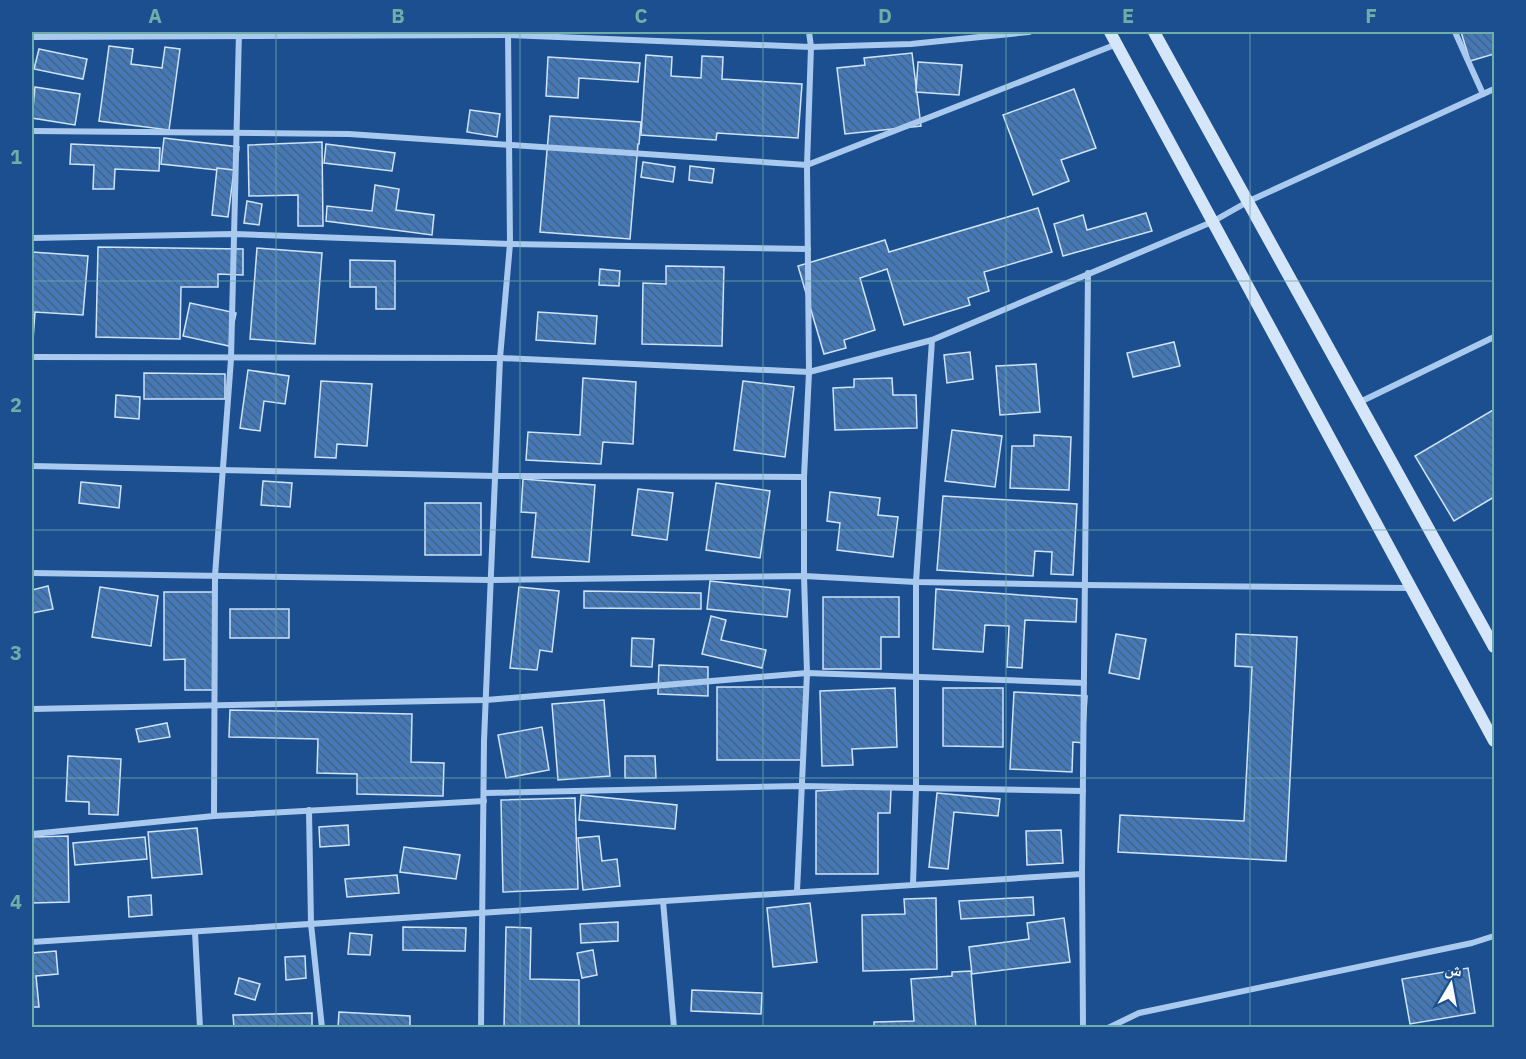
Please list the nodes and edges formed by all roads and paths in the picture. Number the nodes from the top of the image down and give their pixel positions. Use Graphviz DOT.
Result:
graph roads {
  1 [pos="809,32"];
  2 [pos="1029,32"];
  3 [pos="1110,32"];
  4 [pos="1154,32"];
  5 [pos="1455,32"];
  6 [pos="239,33"];
  7 [pos="508,33"];
  8 [pos="32,37"];
  9 [pos="1117,44"];
  10 [pos="811,47"];
  11 [pos="1494,89"];
  12 [pos="1483,94"];
  13 [pos="32,132"];
  14 [pos="236,134"];
  15 [pos="510,146"];
  16 [pos="807,165"];
  17 [pos="1249,201"];
  18 [pos="1212,222"];
  19 [pos="234,234"];
  20 [pos="32,238"];
  21 [pos="510,244"];
  22 [pos="808,249"];
  23 [pos="1088,273"];
  24 [pos="1494,338"];
  25 [pos="932,340"];
  26 [pos="32,357"];
  27 [pos="500,358"];
  28 [pos="231,359"];
  29 [pos="809,372"];
  30 [pos="1360,402"];
  31 [pos="32,466"];
  32 [pos="224,470"];
  33 [pos="495,476"];
  34 [pos="804,477"];
  35 [pos="32,573"];
  36 [pos="215,576"];
  37 [pos="804,576"];
  38 [pos="491,580"];
  39 [pos="916,582"];
  40 [pos="1084,585"];
  41 [pos="1411,588"];
  42 [pos="1494,647"];
  43 [pos="807,673"];
  44 [pos="917,677"];
  45 [pos="1084,683"];
  46 [pos="486,700"];
  47 [pos="215,705"];
  48 [pos="32,709"];
  49 [pos="1494,741"];
  50 [pos="801,786"];
  51 [pos="916,788"];
  52 [pos="1083,791"];
  53 [pos="484,797"];
  54 [pos="309,810"];
  55 [pos="214,816"];
  56 [pos="32,834"];
  57 [pos="1082,874"];
  58 [pos="913,885"];
  59 [pos="797,892"];
  60 [pos="663,901"];
  61 [pos="483,913"];
  62 [pos="311,924"];
  63 [pos="195,932"];
  64 [pos="1494,936"];
  65 [pos="32,942"];
  66 [pos="200,1028"];
  67 [pos="322,1028"];
  68 [pos="481,1028"];
  69 [pos="674,1028"];
  70 [pos="1083,1028"];
  71 [pos="1108,1028"];
  1 -- 10 [label="street"];
  2 -- 10 [label="street"];
  3 -- 9 [label="main road"];
  4 -- 17 [label="main road"];
  5 -- 12 [label="street"];
  6 -- 7 [label="street"];
  6 -- 8 [label="street"];
  6 -- 14 [label="street"];
  7 -- 10 [label="street"];
  7 -- 15 [label="street"];
  9 -- 16 [label="street"];
  9 -- 18 [label="main road"];
  10 -- 16 [label="street"];
  11 -- 12 [label="street"];
  12 -- 17 [label="street"];
  13 -- 14 [label="street"];
  14 -- 15 [label="street"];
  14 -- 19 [label="street"];
  15 -- 16 [label="street"];
  15 -- 21 [label="street"];
  16 -- 22 [label="street"];
  17 -- 18 [label="street"];
  17 -- 30 [label="main road"];
  18 -- 23 [label="street"];
  18 -- 41 [label="main road"];
  19 -- 20 [label="street"];
  19 -- 21 [label="street"];
  19 -- 28 [label="street"];
  21 -- 22 [label="street"];
  21 -- 27 [label="street"];
  22 -- 29 [label="street"];
  23 -- 25 [label="street"];
  23 -- 40 [label="street"];
  24 -- 30 [label="street"];
  25 -- 29 [label="street"];
  25 -- 39 [label="street"];
  26 -- 28 [label="street"];
  27 -- 28 [label="street"];
  27 -- 29 [label="street"];
  27 -- 33 [label="street"];
  28 -- 32 [label="street"];
  29 -- 34 [label="street"];
  30 -- 42 [label="main road"];
  31 -- 32 [label="street"];
  32 -- 33 [label="street"];
  32 -- 36 [label="street"];
  33 -- 34 [label="street"];
  33 -- 38 [label="street"];
  34 -- 37 [label="street"];
  35 -- 36 [label="street"];
  36 -- 38 [label="street"];
  36 -- 47 [label="street"];
  37 -- 38 [label="street"];
  37 -- 39 [label="street"];
  37 -- 43 [label="street"];
  38 -- 46 [label="street"];
  39 -- 40 [label="street"];
  39 -- 44 [label="street"];
  40 -- 41 [label="street"];
  40 -- 45 [label="street"];
  41 -- 49 [label="main road"];
  43 -- 44 [label="street"];
  43 -- 46 [label="street"];
  43 -- 50 [label="street"];
  44 -- 45 [label="street"];
  44 -- 51 [label="street"];
  45 -- 52 [label="street"];
  46 -- 47 [label="street"];
  46 -- 53 [label="street"];
  47 -- 48 [label="street"];
  47 -- 55 [label="street"];
  50 -- 51 [label="street"];
  50 -- 53 [label="street"];
  50 -- 59 [label="street"];
  51 -- 52 [label="street"];
  51 -- 58 [label="street"];
  52 -- 57 [label="street"];
  53 -- 54 [label="street"];
  53 -- 61 [label="street"];
  54 -- 55 [label="street"];
  54 -- 62 [label="street"];
  55 -- 56 [label="street"];
  57 -- 58 [label="street"];
  57 -- 70 [label="street"];
  58 -- 59 [label="street"];
  59 -- 60 [label="street"];
  60 -- 61 [label="street"];
  60 -- 69 [label="street"];
  61 -- 62 [label="street"];
  61 -- 68 [label="street"];
  62 -- 63 [label="street"];
  62 -- 67 [label="street"];
  63 -- 65 [label="street"];
  63 -- 66 [label="street"];
  64 -- 71 [label="street"];
}
